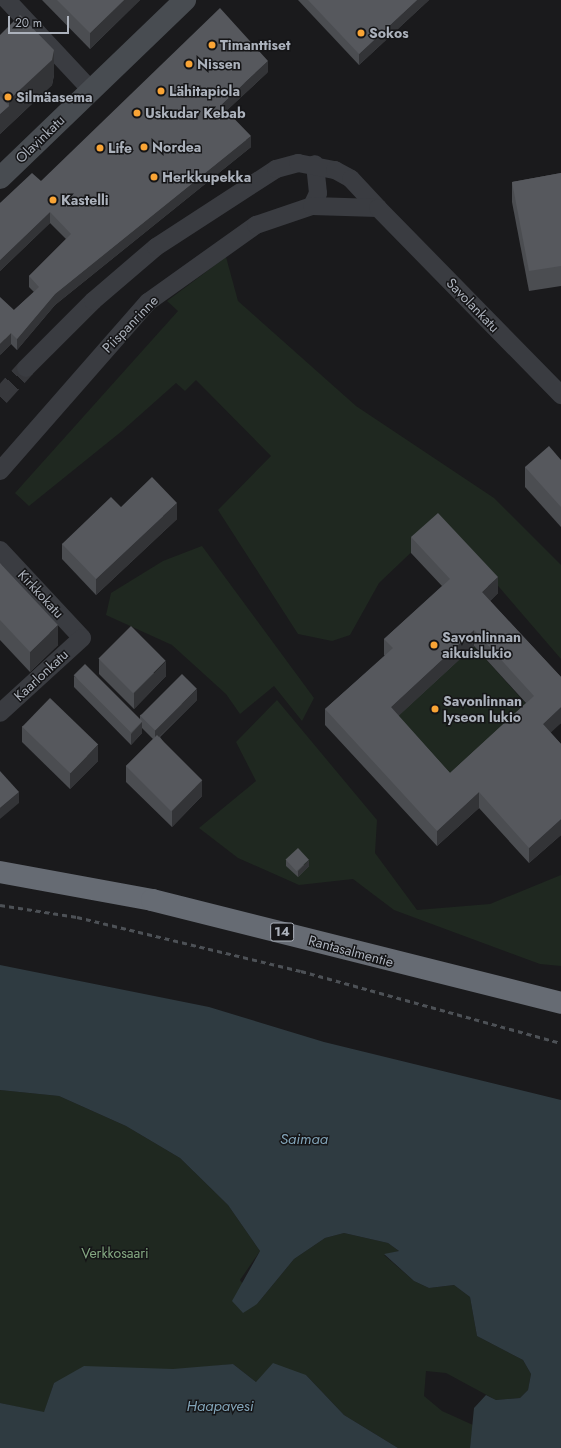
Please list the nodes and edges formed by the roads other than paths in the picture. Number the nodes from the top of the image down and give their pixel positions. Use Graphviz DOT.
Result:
graph roads {
  1 [pos="7,0"];
  2 [pos="185,0"];
  3 [pos="91,90"];
  4 [pos="315,164"];
  5 [pos="0,178"];
  6 [pos="312,206"];
  7 [pos="381,212"];
  8 [pos="26,368"];
  9 [pos="561,395"];
  10 [pos="0,471"];
  11 [pos="0,550"];
  12 [pos="82,638"];
  13 [pos="0,713"];
  14 [pos="0,872"];
  15 [pos="561,1003"];
  1 -- 3 [label="street"];
  2 -- 3 [label="main road, Olavinkatu"];
  3 -- 5 [label="main road, Olavinkatu"];
  4 -- 6 [label="street"];
  4 -- 7 [label="street, Savolankatu"];
  4 -- 8 [label="street"];
  6 -- 7 [label="street, Piispanrinne"];
  6 -- 10 [label="street, Piispanrinne"];
  7 -- 9 [label="street, Savolankatu"];
  11 -- 12 [label="street, Kirkkokatu"];
  12 -- 13 [label="street, Kaarlonkatu"];
  14 -- 15 [label="highway, Rantasalmentie / 14"];
}
